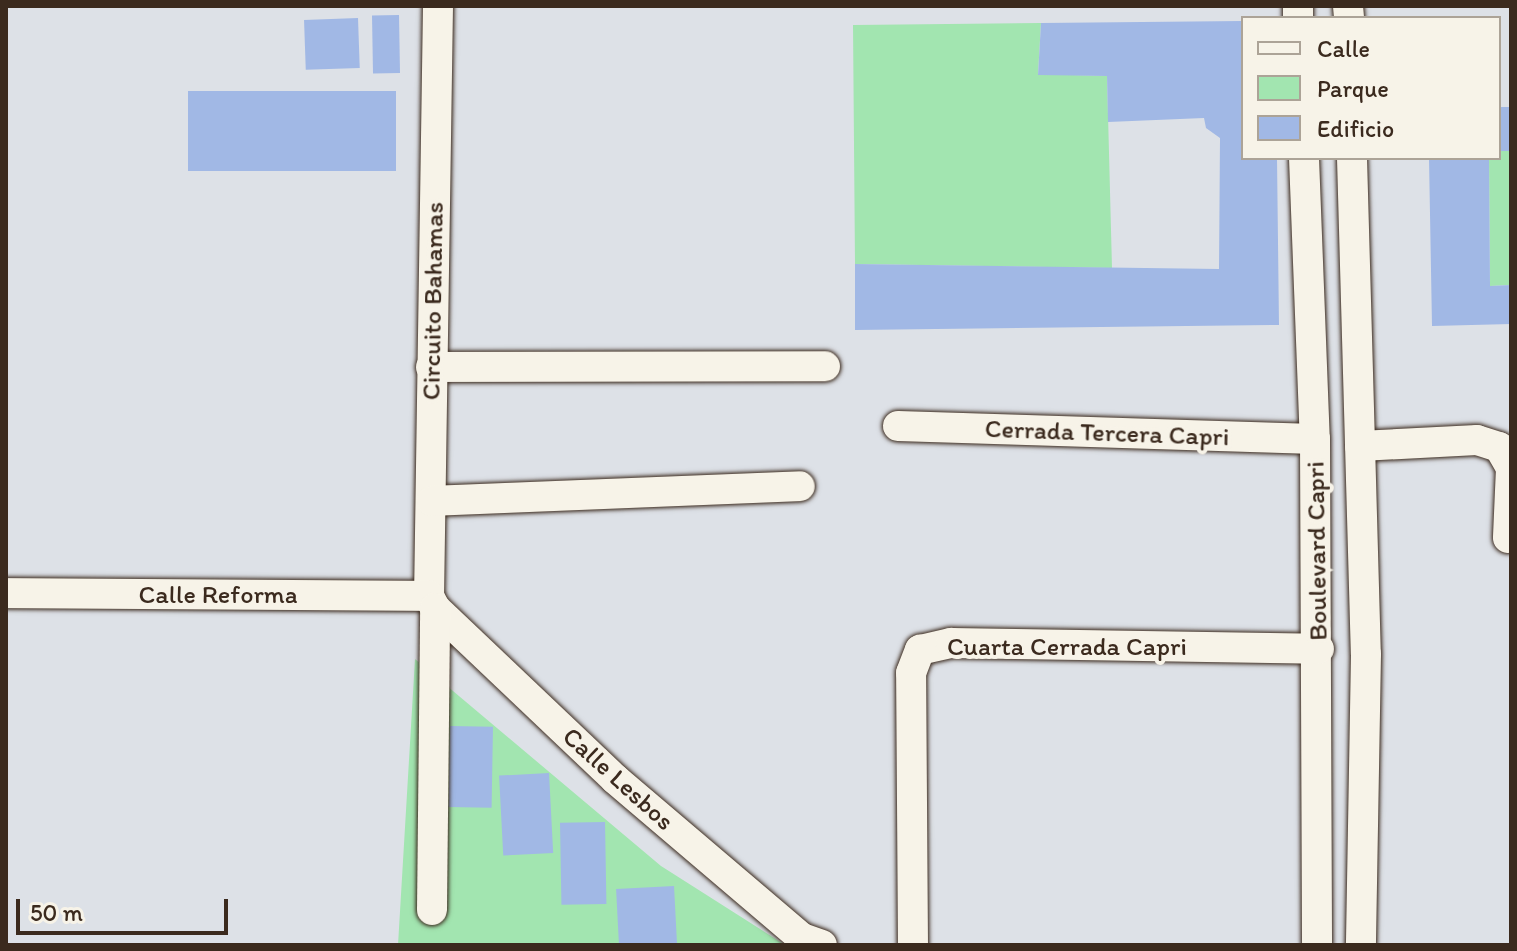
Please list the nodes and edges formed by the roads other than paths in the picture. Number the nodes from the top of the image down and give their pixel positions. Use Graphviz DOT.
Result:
graph roads {
  1 [pos="438,6"];
  2 [pos="1304,160"];
  3 [pos="1352,160"];
  4 [pos="825,366"];
  5 [pos="431,367"];
  6 [pos="898,426"];
  7 [pos="1315,439"];
  8 [pos="1360,446"];
  9 [pos="800,486"];
  10 [pos="432,501"];
  11 [pos="1508,538"];
  12 [pos="6,593"];
  13 [pos="432,602"];
  14 [pos="1319,649"];
  15 [pos="432,910"];
  16 [pos="822,945"];
  17 [pos="913,945"];
  18 [pos="1317,945"];
  19 [pos="1361,945"];
  1 -- 5 [label="street, Circuito Bahamas"];
  2 -- 7 [label="street, Boulevard Capri"];
  3 -- 8 [label="street, Boulevard Capri"];
  4 -- 5 [label="street"];
  5 -- 10 [label="street, Circuito Bahamas"];
  6 -- 7 [label="street, Cerrada Tercera Capri"];
  7 -- 14 [label="street, Boulevard Capri"];
  8 -- 11 [label="street"];
  8 -- 19 [label="street, Boulevard Capri"];
  9 -- 10 [label="street"];
  10 -- 13 [label="street, Circuito Bahamas"];
  12 -- 13 [label="street, Calle Reforma"];
  13 -- 15 [label="street, Circuito Bahamas"];
  13 -- 16 [label="street, Calle Lesbos"];
  14 -- 17 [label="street, Cuarta Cerrada Capri"];
  14 -- 18 [label="street, Boulevard Capri"];
}
